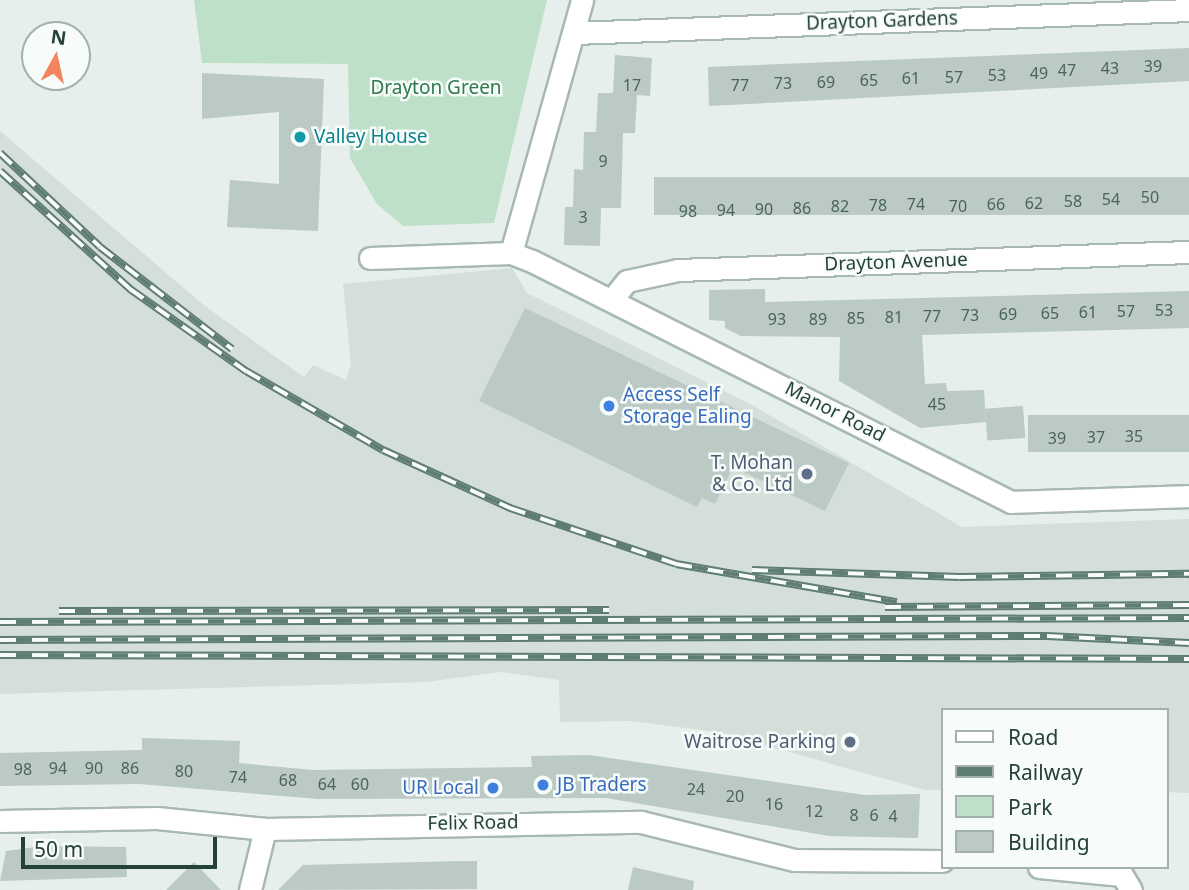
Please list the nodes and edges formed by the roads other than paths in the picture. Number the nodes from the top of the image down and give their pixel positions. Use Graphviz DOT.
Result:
graph roads {
  1 [pos="582,0"];
  2 [pos="1189,10"];
  3 [pos="574,33"];
  4 [pos="1189,252"];
  5 [pos="511,253"];
  6 [pos="370,258"];
  7 [pos="613,298"];
  8 [pos="1189,496"];
  9 [pos="0,821"];
  10 [pos="265,829"];
  11 [pos="940,861"];
  12 [pos="1063,869"];
  13 [pos="1131,886"];
  14 [pos="250,890"];
  1 -- 3 [label="street"];
  2 -- 3 [label="street, Drayton Gardens"];
  3 -- 5 [label="street"];
  4 -- 7 [label="street, Drayton Avenue"];
  5 -- 6 [label="street, Manor Road"];
  5 -- 7 [label="street, Manor Road"];
  7 -- 8 [label="street, Manor Road"];
  9 -- 10 [label="street, Felix Road"];
  10 -- 11 [label="street, Felix Road"];
  10 -- 14 [label="street"];
  12 -- 13 [label="street"];
}
